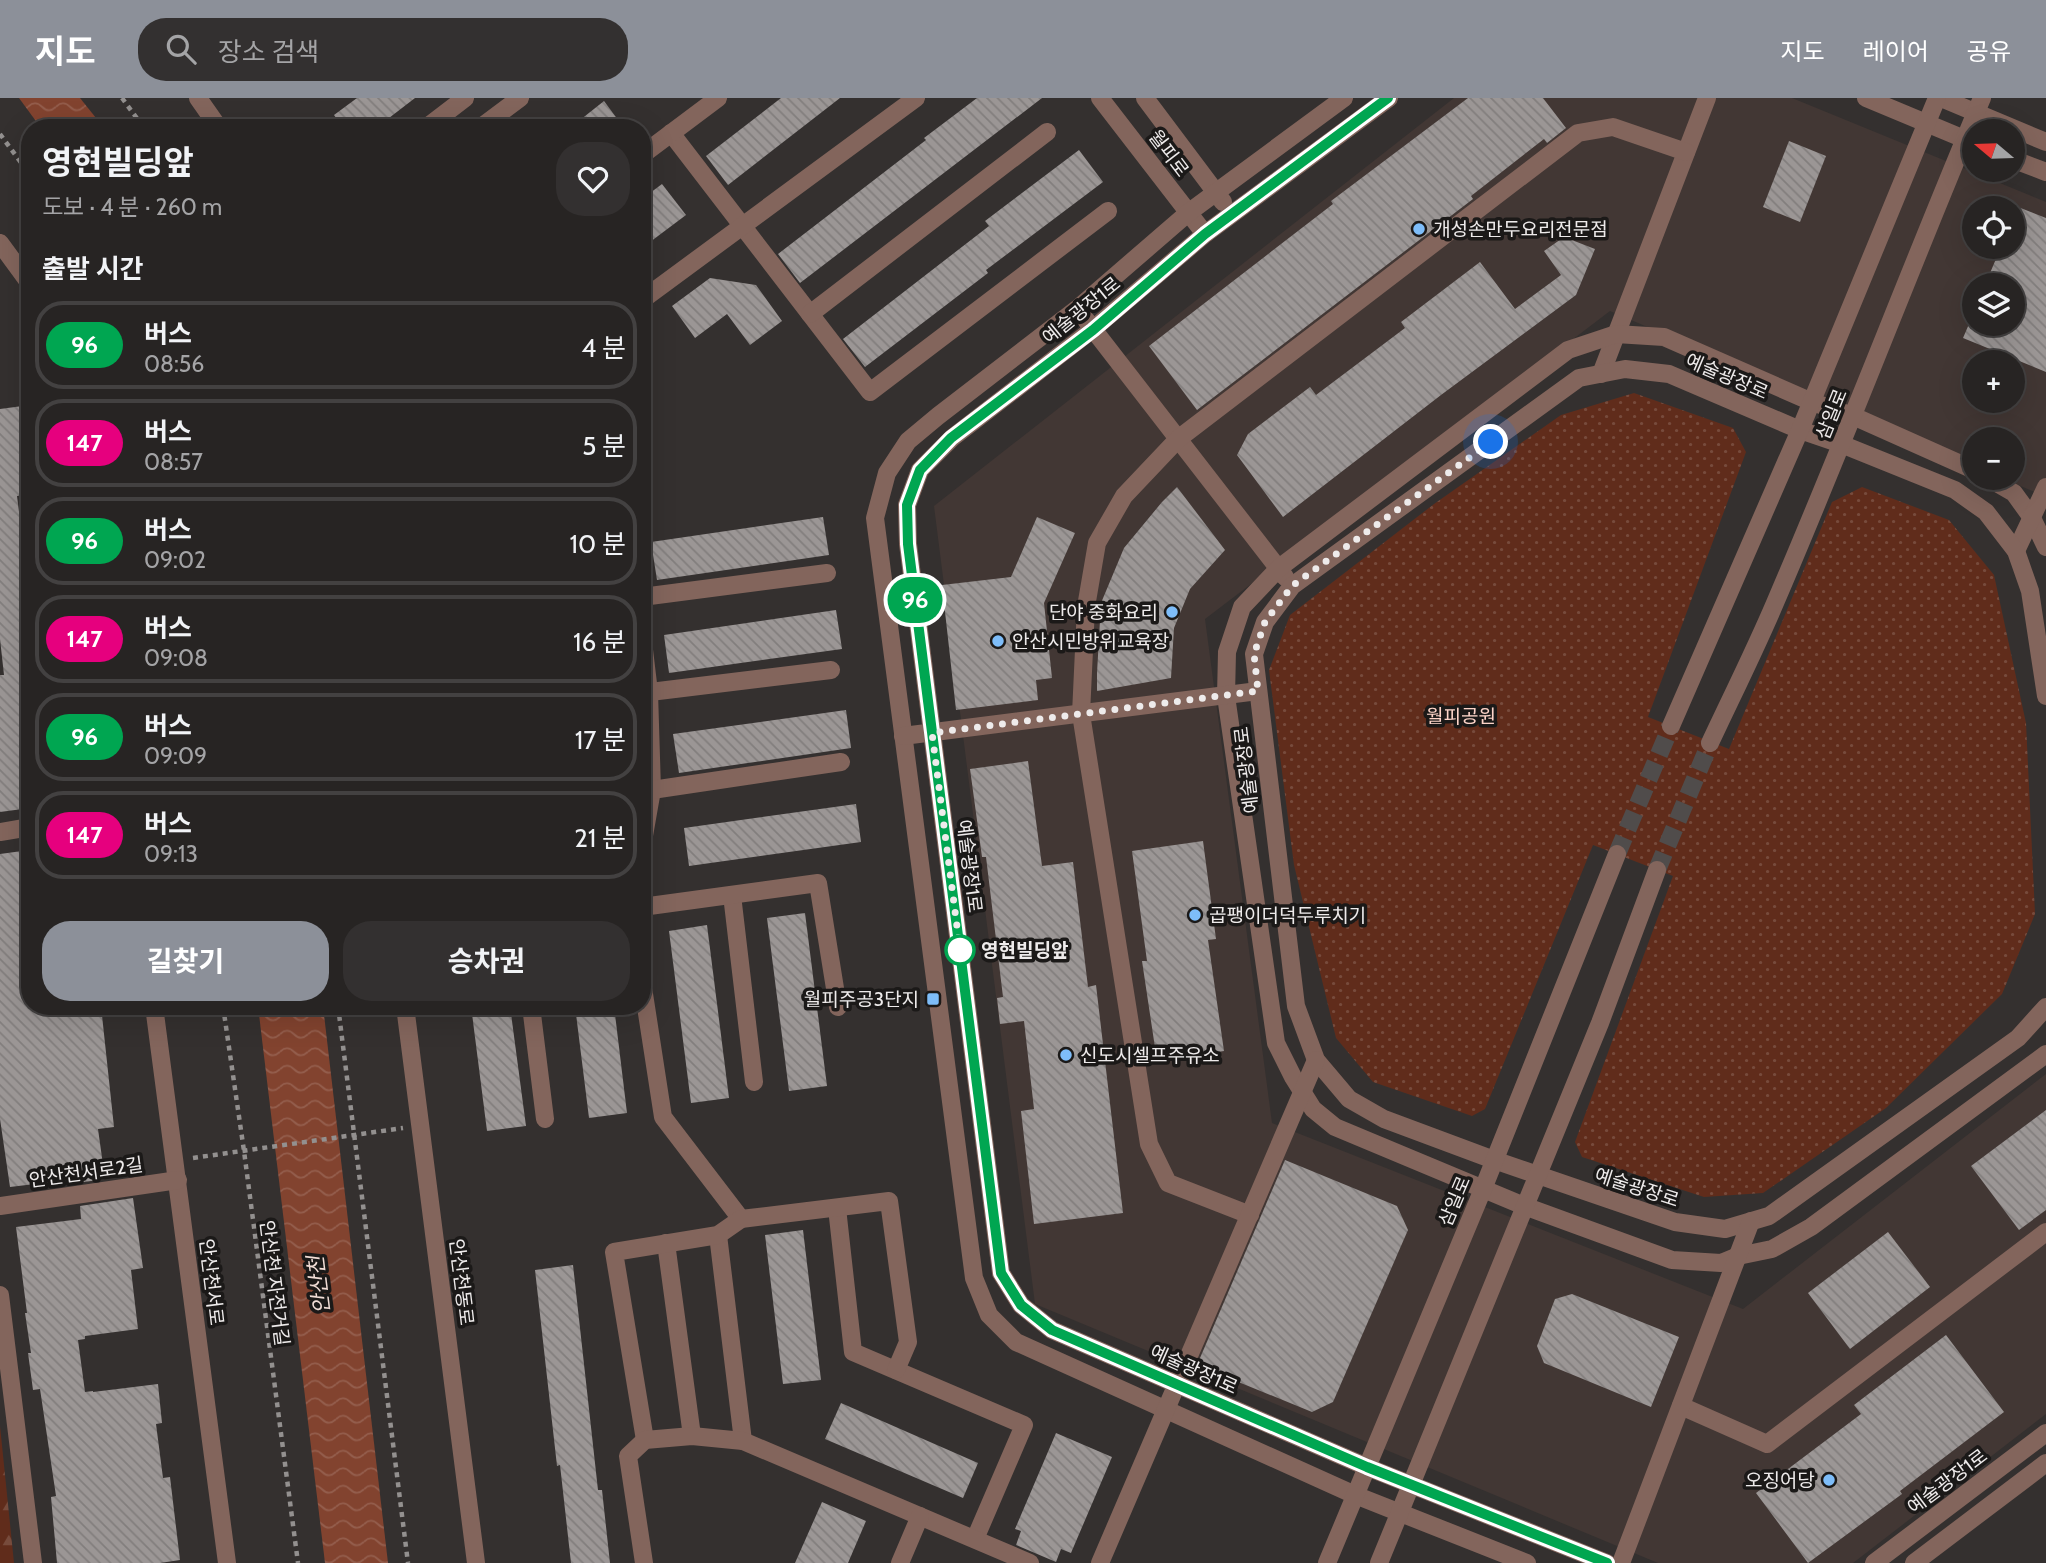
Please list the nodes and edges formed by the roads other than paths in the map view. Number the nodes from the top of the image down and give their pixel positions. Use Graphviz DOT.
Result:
graph roads {
  1 [pos="198,98"];
  2 [pos="465,98"];
  3 [pos="520,98"];
  4 [pos="718,98"];
  5 [pos="916,98"];
  6 [pos="1100,98"];
  7 [pos="1145,98"];
  8 [pos="1344,98"];
  9 [pos="1388,98"];
  10 [pos="1707,98"];
  11 [pos="1866,98"];
  12 [pos="1939,98"];
  13 [pos="1979,105"];
  14 [pos="213,119"];
  15 [pos="438,119"];
  16 [pos="492,119"];
  17 [pos="1927,124"];
  18 [pos="1047,132"];
  19 [pos="671,133"];
  20 [pos="1962,138"];
  21 [pos="2046,142"];
  22 [pos="651,148"];
  23 [pos="1686,152"];
  24 [pos="1962,155"];
  25 [pos="2025,164"];
  26 [pos="2046,172"];
  27 [pos="1215,193"];
  28 [pos="1108,211"];
  29 [pos="1188,213"];
  30 [pos="1231,213"];
  31 [pos="743,226"];
  32 [pos="1205,234"];
  33 [pos="0,243"];
  34 [pos="21,272"];
  35 [pos="651,293"];
  36 [pos="1077,309"];
  37 [pos="810,314"];
  38 [pos="1093,330"];
  39 [pos="1616,334"];
  40 [pos="1601,374"];
  41 [pos="1812,402"];
  42 [pos="1853,416"];
  43 [pos="1800,430"];
  44 [pos="1178,439"];
  45 [pos="1841,444"];
  46 [pos="1962,465"];
  47 [pos="2046,487"];
  48 [pos="2009,490"];
  49 [pos="2032,518"];
  50 [pos="2046,547"];
  51 [pos="2016,551"];
  52 [pos="1279,568"];
  53 [pos="827,573"];
  54 [pos="1292,586"];
  55 [pos="651,596"];
  56 [pos="831,670"];
  57 [pos="651,691"];
  58 [pos="1258,691"];
  59 [pos="1226,695"];
  60 [pos="2046,696"];
  61 [pos="1081,714"];
  62 [pos="1671,726"];
  63 [pos="932,733"];
  64 [pos="903,736"];
  65 [pos="1710,743"];
  66 [pos="841,762"];
  67 [pos="651,776"];
  68 [pos="652,790"];
  69 [pos="651,796"];
  70 [pos="21,828"];
  71 [pos="0,832"];
  72 [pos="1616,854"];
  73 [pos="1657,870"];
  74 [pos="732,895"];
  75 [pos="651,906"];
  76 [pos="838,1007"];
  77 [pos="155,1015"];
  78 [pos="406,1015"];
  79 [pos="532,1015"];
  80 [pos="647,1015"];
  81 [pos="2043,1019"];
  82 [pos="2046,1054"];
  83 [pos="1316,1060"];
  84 [pos="754,1082"];
  85 [pos="1303,1091"];
  86 [pos="545,1119"];
  87 [pos="1494,1160"];
  88 [pos="1537,1175"];
  89 [pos="178,1180"];
  90 [pos="1483,1189"];
  91 [pos="0,1206"];
  92 [pos="1524,1206"];
  93 [pos="837,1208"];
  94 [pos="1250,1215"];
  95 [pos="741,1219"];
  96 [pos="1751,1221"];
  97 [pos="2046,1232"];
  98 [pos="718,1235"];
  99 [pos="666,1243"];
  100 [pos="1738,1256"];
  101 [pos="0,1295"];
  102 [pos="896,1370"];
  103 [pos="1178,1385"];
  104 [pos="1681,1406"];
  105 [pos="1167,1410"];
  106 [pos="2046,1433"];
  107 [pos="692,1436"];
  108 [pos="645,1440"];
  109 [pos="743,1441"];
  110 [pos="2046,1463"];
  111 [pos="1367,1467"];
  112 [pos="1410,1485"];
  113 [pos="1355,1495"];
  114 [pos="1399,1513"];
  115 [pos="920,1516"];
  116 [pos="975,1539"];
  117 [pos="33,1563"];
  118 [pos="227,1563"];
  119 [pos="475,1563"];
  120 [pos="644,1563"];
  121 [pos="900,1563"];
  122 [pos="1030,1563"];
  123 [pos="1100,1563"];
  124 [pos="1327,1563"];
  125 [pos="1379,1563"];
  126 [pos="1527,1563"];
  127 [pos="1607,1563"];
  128 [pos="1621,1563"];
  129 [pos="1874,1563"];
  130 [pos="1914,1563"];
  1 -- 14 [label="street"];
  2 -- 15 [label="street"];
  3 -- 16 [label="street"];
  4 -- 19 [label="street"];
  5 -- 31 [label="street"];
  6 -- 29 [label="street, 월피로"];
  7 -- 27 [label="street, 월피로"];
  8 -- 27 [label="street, 예술광장1로"];
  9 -- 30 [label="street, 예술광장1로"];
  10 -- 23 [label="street"];
  11 -- 17 [label="street"];
  12 -- 13 [label="street"];
  12 -- 17 [label="street, 삼일로"];
  13 -- 21 [label="street"];
  17 -- 20 [label="street"];
  17 -- 41 [label="street, 삼일로"];
  18 -- 37 [label="street"];
  19 -- 22 [label="street"];
  19 -- 31 [label="street"];
  23 -- 39 [label="street"];
  23 -- 44 [label="street"];
  24 -- 42 [label="street, 삼일로"];
  25 -- 26 [label="street"];
  27 -- 29 [label="street, 예술광장1로"];
  27 -- 30 [label="street, 월피로"];
  28 -- 37 [label="street"];
  29 -- 32 [label="street, 월피로"];
  29 -- 36 [label="street, 예술광장1로"];
  30 -- 32 [label="street, 예술광장1로"];
  31 -- 35 [label="street"];
  31 -- 37 [label="street"];
  32 -- 38 [label="street, 예술광장1로"];
  33 -- 34 [label="street"];
  36 -- 38 [label="street"];
  36 -- 64 [label="street, 예술광장1로"];
  38 -- 44 [label="street"];
  38 -- 63 [label="street, 예술광장1로"];
  39 -- 40 [label="street"];
  39 -- 41 [label="street, 예술광장로"];
  39 -- 52 [label="street, 예술광장로"];
  40 -- 43 [label="street, 예술광장로"];
  40 -- 54 [label="street, 예술광장로"];
  41 -- 42 [label="street, 예술광장로"];
  41 -- 43 [label="street, 삼일로"];
  42 -- 45 [label="street, 삼일로"];
  42 -- 46 [label="street, 예술광장로"];
  43 -- 45 [label="street, 예술광장로"];
  43 -- 62 [label="street, 삼일로"];
  44 -- 52 [label="street"];
  44 -- 61 [label="street"];
  45 -- 51 [label="street, 예술광장로"];
  45 -- 65 [label="street, 삼일로"];
  47 -- 49 [label="street"];
  48 -- 49 [label="street"];
  49 -- 50 [label="street"];
  49 -- 51 [label="street"];
  51 -- 60 [label="street, 예술광장로"];
  52 -- 54 [label="street"];
  52 -- 59 [label="street, 예술광장로"];
  53 -- 55 [label="street"];
  54 -- 58 [label="street, 예술광장로"];
  56 -- 57 [label="street"];
  58 -- 59 [label="street"];
  58 -- 83 [label="street, 예술광장로"];
  59 -- 61 [label="street"];
  59 -- 85 [label="street, 예술광장로"];
  61 -- 63 [label="street"];
  61 -- 94 [label="street"];
  63 -- 64 [label="street"];
  63 -- 103 [label="street, 예술광장1로"];
  64 -- 105 [label="street, 예술광장1로"];
  66 -- 68 [label="street"];
  67 -- 68 [label="street"];
  68 -- 69 [label="street"];
  70 -- 71 [label="street"];
  72 -- 87 [label="street, 삼일로"];
  73 -- 88 [label="street"];
  74 -- 75 [label="street"];
  74 -- 76 [label="street"];
  74 -- 84 [label="street"];
  77 -- 89 [label="street, 안산천서로"];
  78 -- 119 [label="street, 안산천동로"];
  79 -- 86 [label="street"];
  80 -- 95 [label="street"];
  81 -- 96 [label="street, 예술광장로"];
  82 -- 100 [label="street, 예술광장로"];
  83 -- 85 [label="street"];
  83 -- 87 [label="street, 예술광장로"];
  85 -- 90 [label="street, 예술광장로"];
  85 -- 94 [label="street"];
  87 -- 88 [label="street, 예술광장로"];
  87 -- 90 [label="street, 삼일로"];
  88 -- 92 [label="street"];
  88 -- 96 [label="street, 예술광장로"];
  89 -- 91 [label="street, 안산천서로2길"];
  89 -- 118 [label="street, 안산천서로"];
  90 -- 92 [label="street, 예술광장로"];
  90 -- 111 [label="street, 삼일로"];
  92 -- 100 [label="street, 예술광장로"];
  92 -- 112 [label="street"];
  93 -- 95 [label="street"];
  93 -- 102 [label="street"];
  93 -- 102 [label="street"];
  94 -- 103 [label="street"];
  95 -- 98 [label="street"];
  96 -- 100 [label="street"];
  97 -- 104 [label="street"];
  98 -- 99 [label="street"];
  98 -- 109 [label="street"];
  99 -- 107 [label="street"];
  99 -- 108 [label="street"];
  100 -- 104 [label="street"];
  101 -- 117 [label="street"];
  102 -- 116 [label="street"];
  103 -- 105 [label="street"];
  103 -- 111 [label="street, 예술광장1로"];
  104 -- 128 [label="street"];
  105 -- 113 [label="street, 예술광장1로"];
  105 -- 123 [label="street"];
  106 -- 129 [label="street, 예술광장1로"];
  107 -- 108 [label="street"];
  107 -- 109 [label="street"];
  108 -- 120 [label="street"];
  109 -- 115 [label="street"];
  110 -- 130 [label="street"];
  111 -- 112 [label="street, 예술광장1로"];
  111 -- 113 [label="street, 삼일로"];
  112 -- 114 [label="street"];
  112 -- 127 [label="street, 예술광장1로"];
  113 -- 114 [label="street, 예술광장1로"];
  113 -- 124 [label="street, 삼일로"];
  114 -- 125 [label="street"];
  114 -- 126 [label="street, 예술광장1로"];
  115 -- 116 [label="street"];
  115 -- 121 [label="street"];
  116 -- 122 [label="street"];
}
